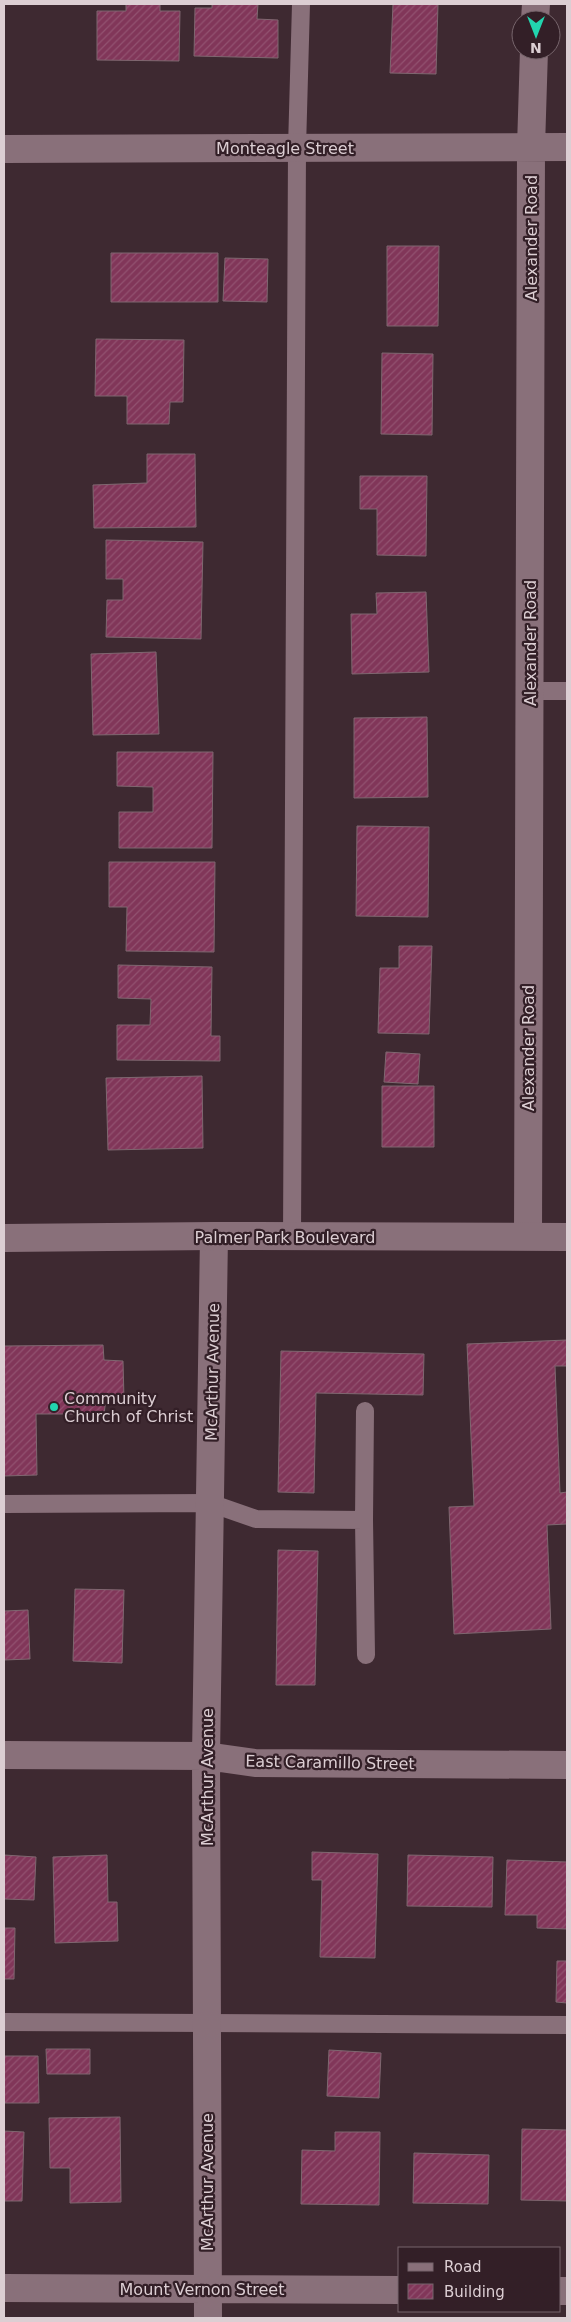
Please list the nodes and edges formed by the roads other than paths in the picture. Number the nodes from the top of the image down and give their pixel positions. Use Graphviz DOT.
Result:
graph roads {
  1 [pos="301,4"];
  2 [pos="534,60"];
  3 [pos="531,146"];
  4 [pos="567,146"];
  5 [pos="297,148"];
  6 [pos="4,149"];
  7 [pos="529,691"];
  8 [pos="567,691"];
  9 [pos="214,1236"];
  10 [pos="528,1236"];
  11 [pos="567,1236"];
  12 [pos="4,1238"];
  13 [pos="292,1238"];
  14 [pos="365,1411"];
  15 [pos="210,1503"];
  16 [pos="4,1504"];
  17 [pos="364,1520"];
  18 [pos="366,1655"];
  19 [pos="4,1755"];
  20 [pos="206,1756"];
  21 [pos="567,1765"];
  22 [pos="4,2022"];
  23 [pos="207,2024"];
  24 [pos="567,2025"];
  25 [pos="4,2288"];
  26 [pos="208,2289"];
  27 [pos="398,2290"];
  28 [pos="208,2318"];
  1 -- 5 [label="lane"];
  2 -- 3 [label="street, Alexander Road"];
  3 -- 4 [label="street, Monteagle Street"];
  3 -- 5 [label="street, Monteagle Street"];
  3 -- 7 [label="street, Alexander Road"];
  5 -- 6 [label="street, Monteagle Street"];
  5 -- 13 [label="lane"];
  7 -- 8 [label="lane"];
  7 -- 10 [label="street, Alexander Road"];
  9 -- 12 [label="street, Palmer Park Boulevard"];
  9 -- 13 [label="street, Palmer Park Boulevard"];
  9 -- 15 [label="street, McArthur Avenue"];
  10 -- 11 [label="street, Palmer Park Boulevard"];
  10 -- 13 [label="street, Palmer Park Boulevard"];
  14 -- 17 [label="lane"];
  15 -- 16 [label="lane"];
  15 -- 17 [label="lane"];
  15 -- 20 [label="street, McArthur Avenue"];
  17 -- 18 [label="lane"];
  19 -- 20 [label="street, East Caramillo Street"];
  20 -- 21 [label="street, East Caramillo Street"];
  20 -- 23 [label="street, McArthur Avenue"];
  22 -- 23 [label="lane"];
  23 -- 24 [label="lane"];
  23 -- 26 [label="street, McArthur Avenue"];
  25 -- 26 [label="street, Mount Vernon Street"];
  26 -- 27 [label="street, Mount Vernon Street"];
  26 -- 28 [label="street, McArthur Avenue"];
}
